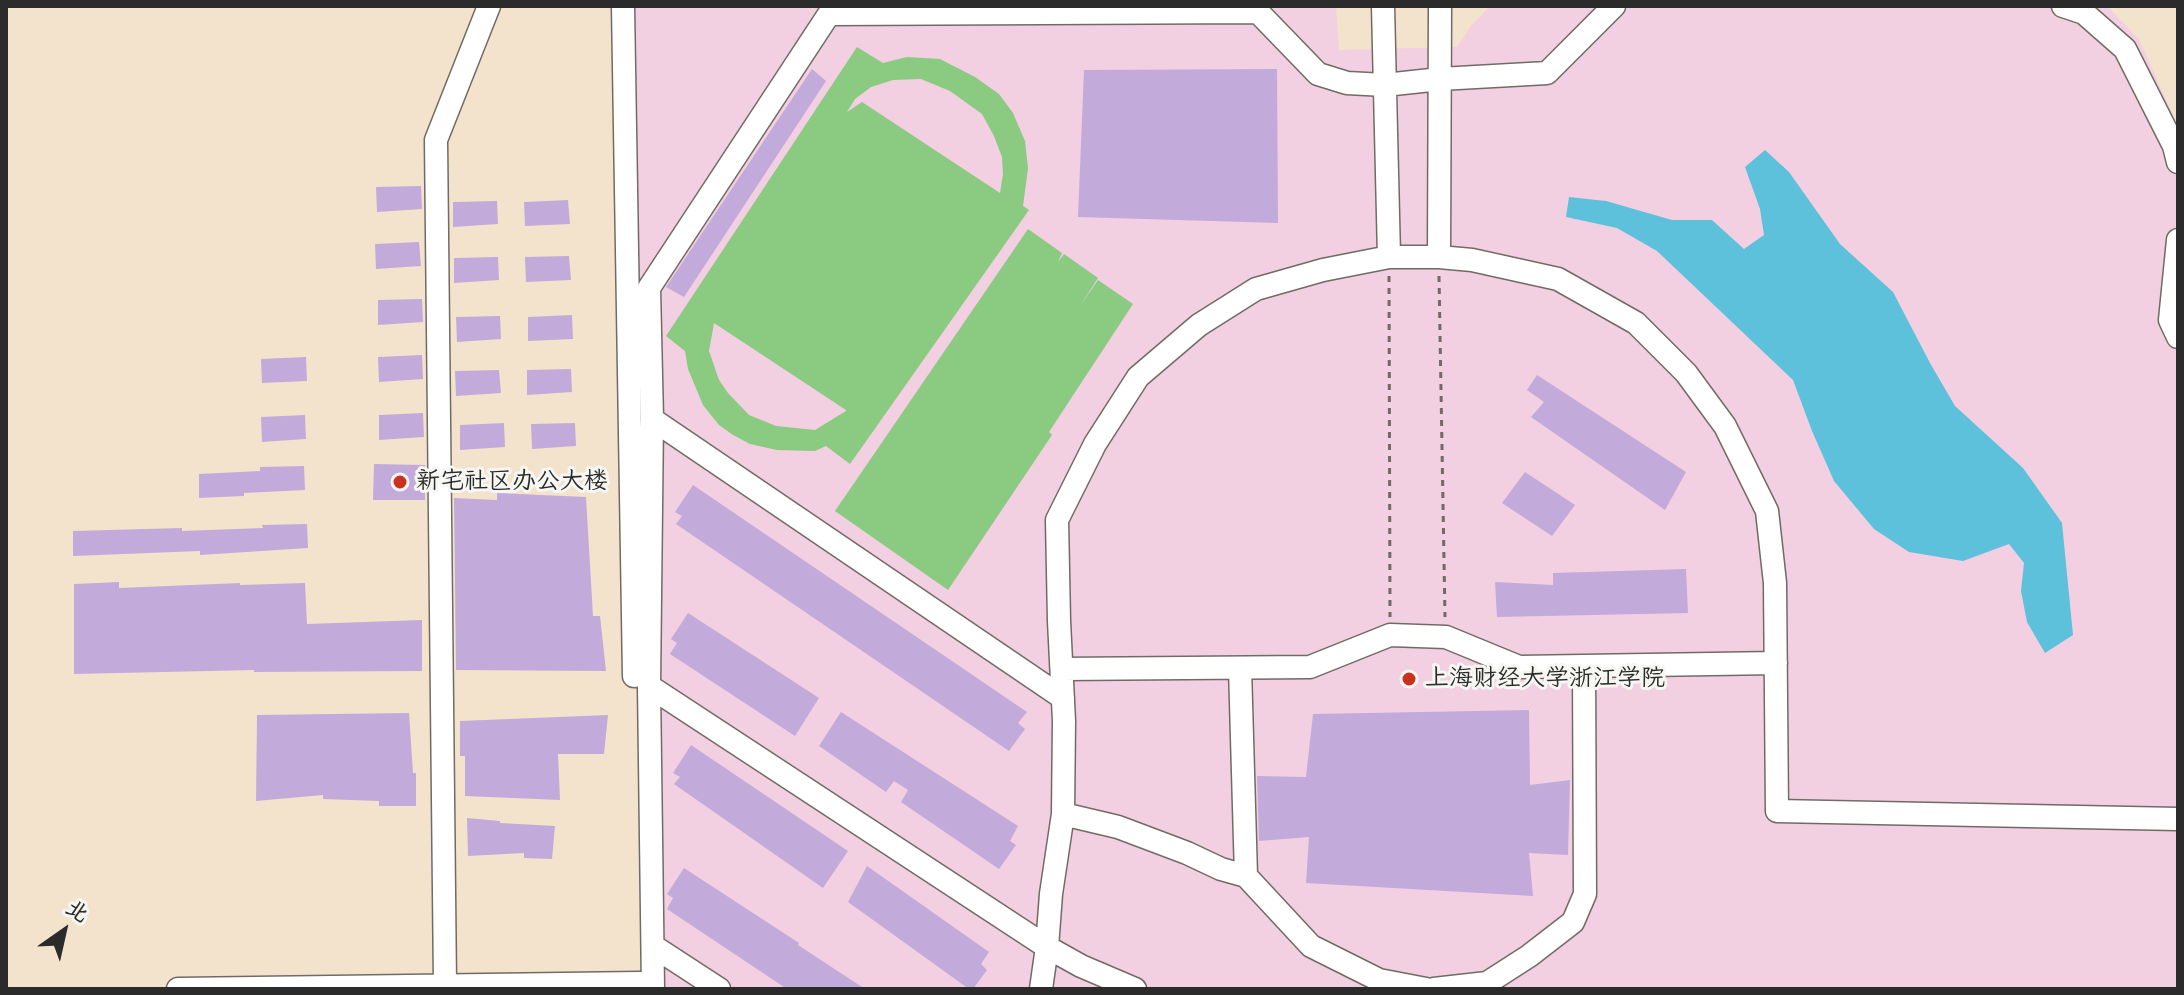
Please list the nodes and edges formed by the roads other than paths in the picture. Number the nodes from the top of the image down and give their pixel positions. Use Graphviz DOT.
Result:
graph roads {
  1 [pos="489,6"];
  2 [pos="623,6"];
  3 [pos="1383,6"];
  4 [pos="1440,6"];
  5 [pos="1614,6"];
  6 [pos="2063,6"];
  7 [pos="1440,79"];
  8 [pos="1385,85"];
  9 [pos="2178,162"];
  10 [pos="2178,240"];
  11 [pos="1389,257"];
  12 [pos="1439,257"];
  13 [pos="2178,337"];
  14 [pos="652,419"];
  15 [pos="1776,663"];
  16 [pos="1584,666"];
  17 [pos="1240,668"];
  18 [pos="1062,669"];
  19 [pos="649,686"];
  20 [pos="1063,698"];
  21 [pos="1063,814"];
  22 [pos="2178,819"];
  23 [pos="1246,876"];
  24 [pos="653,946"];
  25 [pos="1047,947"];
  26 [pos="445,985"];
  27 [pos="644,987"];
  28 [pos="178,989"];
  29 [pos="719,989"];
  30 [pos="1041,989"];
  31 [pos="1135,989"];
  32 [pos="1426,989"];
  33 [pos="1434,989"];
  1 -- 26 [label="street"];
  2 -- 27 [label="street"];
  3 -- 8 [label="street"];
  4 -- 7 [label="street"];
  5 -- 7 [label="street"];
  6 -- 9 [label="street"];
  7 -- 8 [label="street"];
  7 -- 12 [label="street"];
  8 -- 11 [label="street"];
  8 -- 14 [label="street"];
  10 -- 13 [label="street"];
  11 -- 12 [label="street"];
  11 -- 18 [label="street"];
  12 -- 15 [label="street"];
  14 -- 19 [label="street"];
  14 -- 20 [label="street"];
  15 -- 16 [label="street"];
  15 -- 22 [label="street"];
  16 -- 17 [label="street"];
  16 -- 33 [label="street"];
  17 -- 18 [label="street"];
  17 -- 23 [label="street"];
  18 -- 20 [label="street"];
  19 -- 24 [label="street"];
  19 -- 25 [label="street"];
  20 -- 21 [label="street"];
  21 -- 23 [label="street"];
  21 -- 25 [label="street"];
  23 -- 32 [label="street"];
  24 -- 27 [label="street"];
  24 -- 29 [label="street"];
  25 -- 30 [label="street"];
  25 -- 31 [label="street"];
  26 -- 27 [label="street"];
  26 -- 28 [label="street"];
}
